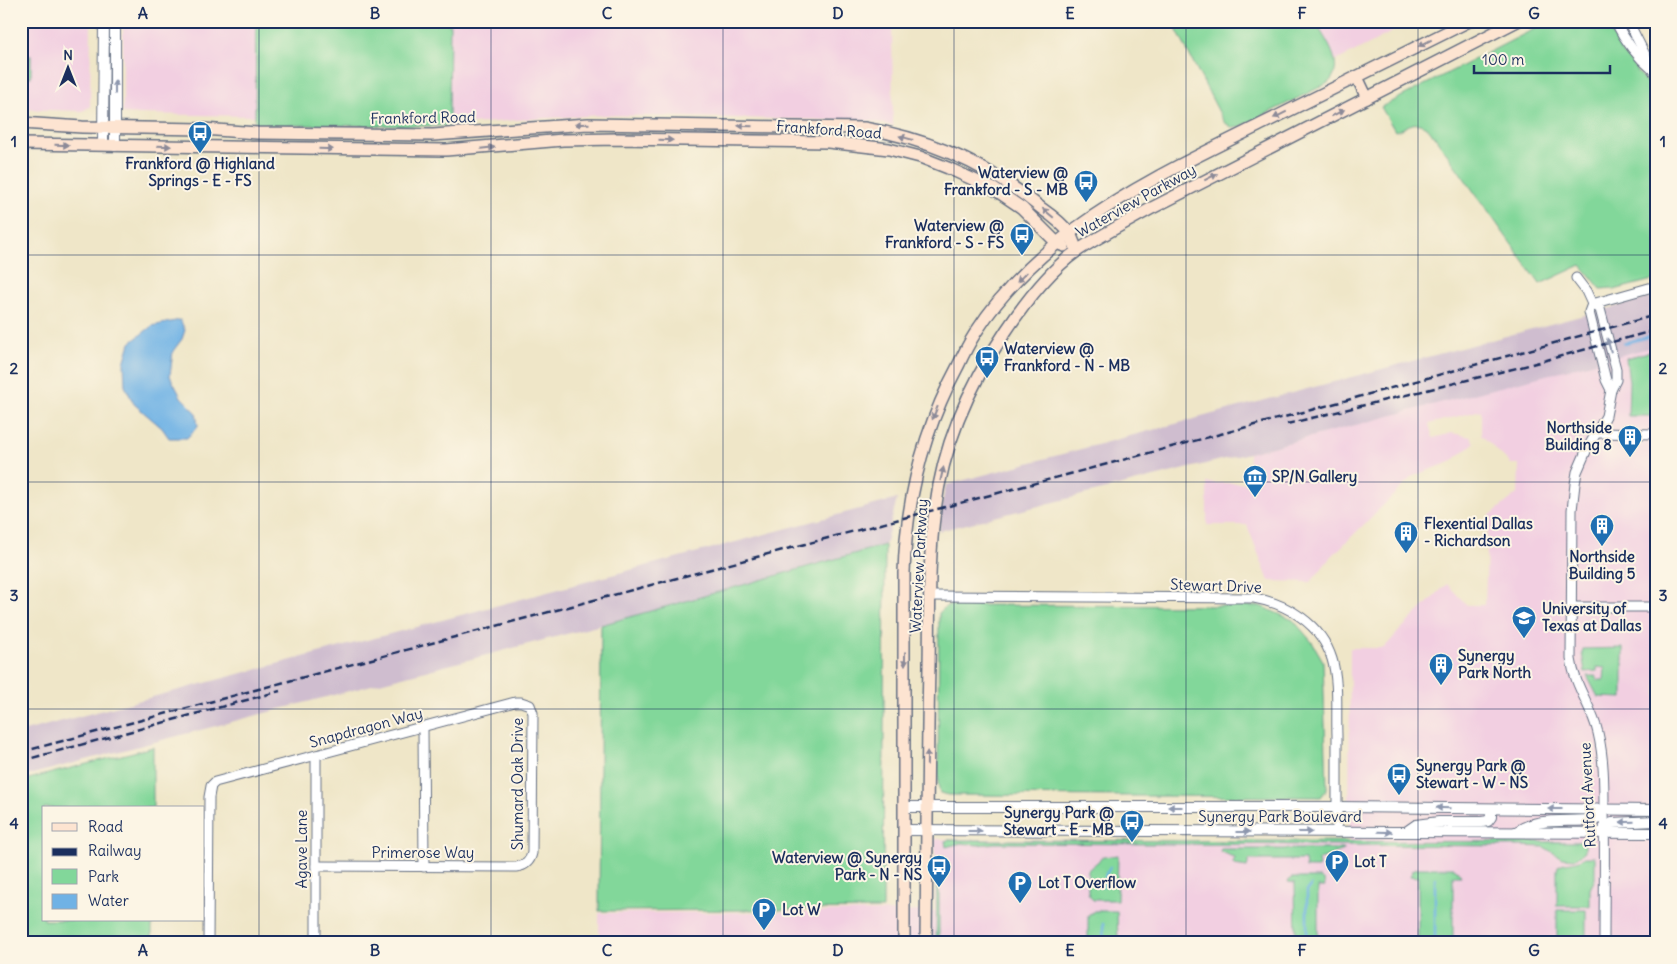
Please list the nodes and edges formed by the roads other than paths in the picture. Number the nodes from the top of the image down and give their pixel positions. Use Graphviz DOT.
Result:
graph roads {
  1 [pos="104,21"];
  2 [pos="115,21"];
  3 [pos="1469,21"];
  4 [pos="1517,21"];
  5 [pos="1615,21"];
  6 [pos="1628,21"];
  7 [pos="1654,74"];
  8 [pos="1357,77"];
  9 [pos="1367,98"];
  10 [pos="21,123"];
  11 [pos="617,124"];
  12 [pos="109,128"];
  13 [pos="617,139"];
  14 [pos="21,144"];
  15 [pos="109,146"];
  16 [pos="1070,234"];
  17 [pos="1057,243"];
  18 [pos="1077,252"];
  19 [pos="1576,278"];
  20 [pos="1656,286"];
  21 [pos="1592,304"];
  22 [pos="959,364"];
  23 [pos="979,374"];
  24 [pos="1597,433"];
  25 [pos="1656,434"];
  26 [pos="931,596"];
  27 [pos="1571,607"];
  28 [pos="1656,607"];
  29 [pos="530,705"];
  30 [pos="423,727"];
  31 [pos="316,755"];
  32 [pos="904,807"];
  33 [pos="926,807"];
  34 [pos="1337,807"];
  35 [pos="1491,808"];
  36 [pos="1604,809"];
  37 [pos="1656,810"];
  38 [pos="1656,821"];
  39 [pos="904,830"];
  40 [pos="926,830"];
  41 [pos="1337,832"];
  42 [pos="1406,832"];
  43 [pos="1515,833"];
  44 [pos="1605,833"];
  45 [pos="1656,833"];
  46 [pos="528,862"];
  47 [pos="316,866"];
  48 [pos="424,867"];
  49 [pos="904,918"];
  50 [pos="926,919"];
  51 [pos="208,943"];
  52 [pos="316,943"];
  53 [pos="904,943"];
  54 [pos="926,943"];
  55 [pos="1604,943"];
  1 -- 12 [label="street"];
  12 -- 2 [label="street, one-way"];
  3 -- 8 [label="main road, Waterview Parkway, one-way"];
  4 -- 9 [label="main road, Waterview Parkway"];
  5 -- 7 [label="street"];
  6 -- 7 [label="street"];
  8 -- 9 [label="main road"];
  8 -- 16 [label="main road, Waterview Parkway, one-way"];
  18 -- 9 [label="main road, Waterview Parkway, one-way"];
  10 -- 12 [label="main road, Frankford Road"];
  11 -- 12 [label="main road, Frankford Road, one-way"];
  11 -- 13 [label="main road"];
  16 -- 11 [label="main road, Frankford Road, one-way"];
  12 -- 15 [label="street"];
  15 -- 13 [label="main road, Frankford Road, one-way"];
  13 -- 17 [label="main road, Frankford Road, one-way"];
  14 -- 15 [label="main road, Frankford Road, one-way"];
  16 -- 17 [label="main road, Waterview Parkway"];
  16 -- 18 [label="main road, Frankford Road"];
  17 -- 18 [label="main road, Frankford Road"];
  17 -- 22 [label="main road, Waterview Parkway, one-way"];
  18 -- 23 [label="main road, Waterview Parkway"];
  19 -- 21 [label="street, Rutford Avenue"];
  20 -- 21 [label="street"];
  21 -- 24 [label="street, Rutford Avenue"];
  22 -- 23 [label="main road"];
  22 -- 32 [label="main road, Waterview Parkway, one-way"];
  26 -- 23 [label="main road, Waterview Parkway, one-way"];
  24 -- 25 [label="street"];
  24 -- 27 [label="street, Rutford Avenue"];
  33 -- 26 [label="main road, Waterview Parkway, one-way"];
  26 -- 34 [label="street, Stewart Drive"];
  27 -- 28 [label="street"];
  27 -- 36 [label="street, Rutford Avenue"];
  29 -- 30 [label="street, Snapdragon Way"];
  29 -- 46 [label="street, Shumard Oak Drive"];
  30 -- 31 [label="street, Snapdragon Way"];
  30 -- 48 [label="street"];
  31 -- 47 [label="street, Agave Lane"];
  31 -- 51 [label="street, Snapdragon Way"];
  32 -- 33 [label="street, Synergy Park Boulevard"];
  32 -- 39 [label="main road, Waterview Parkway"];
  34 -- 33 [label="street, Synergy Park Boulevard, one-way"];
  33 -- 40 [label="main road, Waterview Parkway"];
  35 -- 34 [label="street, Synergy Park Boulevard, one-way"];
  34 -- 41 [label="street, Stewart Drive"];
  36 -- 35 [label="street, Synergy Park Boulevard, one-way"];
  35 -- 42 [label="street"];
  36 -- 37 [label="street, Synergy Park Boulevard"];
  36 -- 43 [label="street"];
  36 -- 44 [label="street, Rutford Avenue"];
  38 -- 44 [label="street, one-way"];
  39 -- 40 [label="street, Synergy Park Boulevard"];
  39 -- 49 [label="main road, Waterview Parkway"];
  40 -- 41 [label="street, Synergy Park Boulevard, one-way"];
  40 -- 50 [label="main road, Waterview Parkway"];
  41 -- 42 [label="street, Synergy Park Boulevard, one-way"];
  42 -- 43 [label="street, Synergy Park Boulevard"];
  43 -- 44 [label="street, Synergy Park Boulevard"];
  44 -- 45 [label="street, Synergy Park Boulevard"];
  44 -- 55 [label="street, Rutford Avenue"];
  46 -- 48 [label="street, Primerose Way"];
  47 -- 48 [label="street, Primerose Way"];
  47 -- 52 [label="street, Agave Lane"];
  49 -- 50 [label="main road"];
  49 -- 53 [label="main road, Waterview Parkway"];
  50 -- 54 [label="main road, Waterview Parkway"];
}
